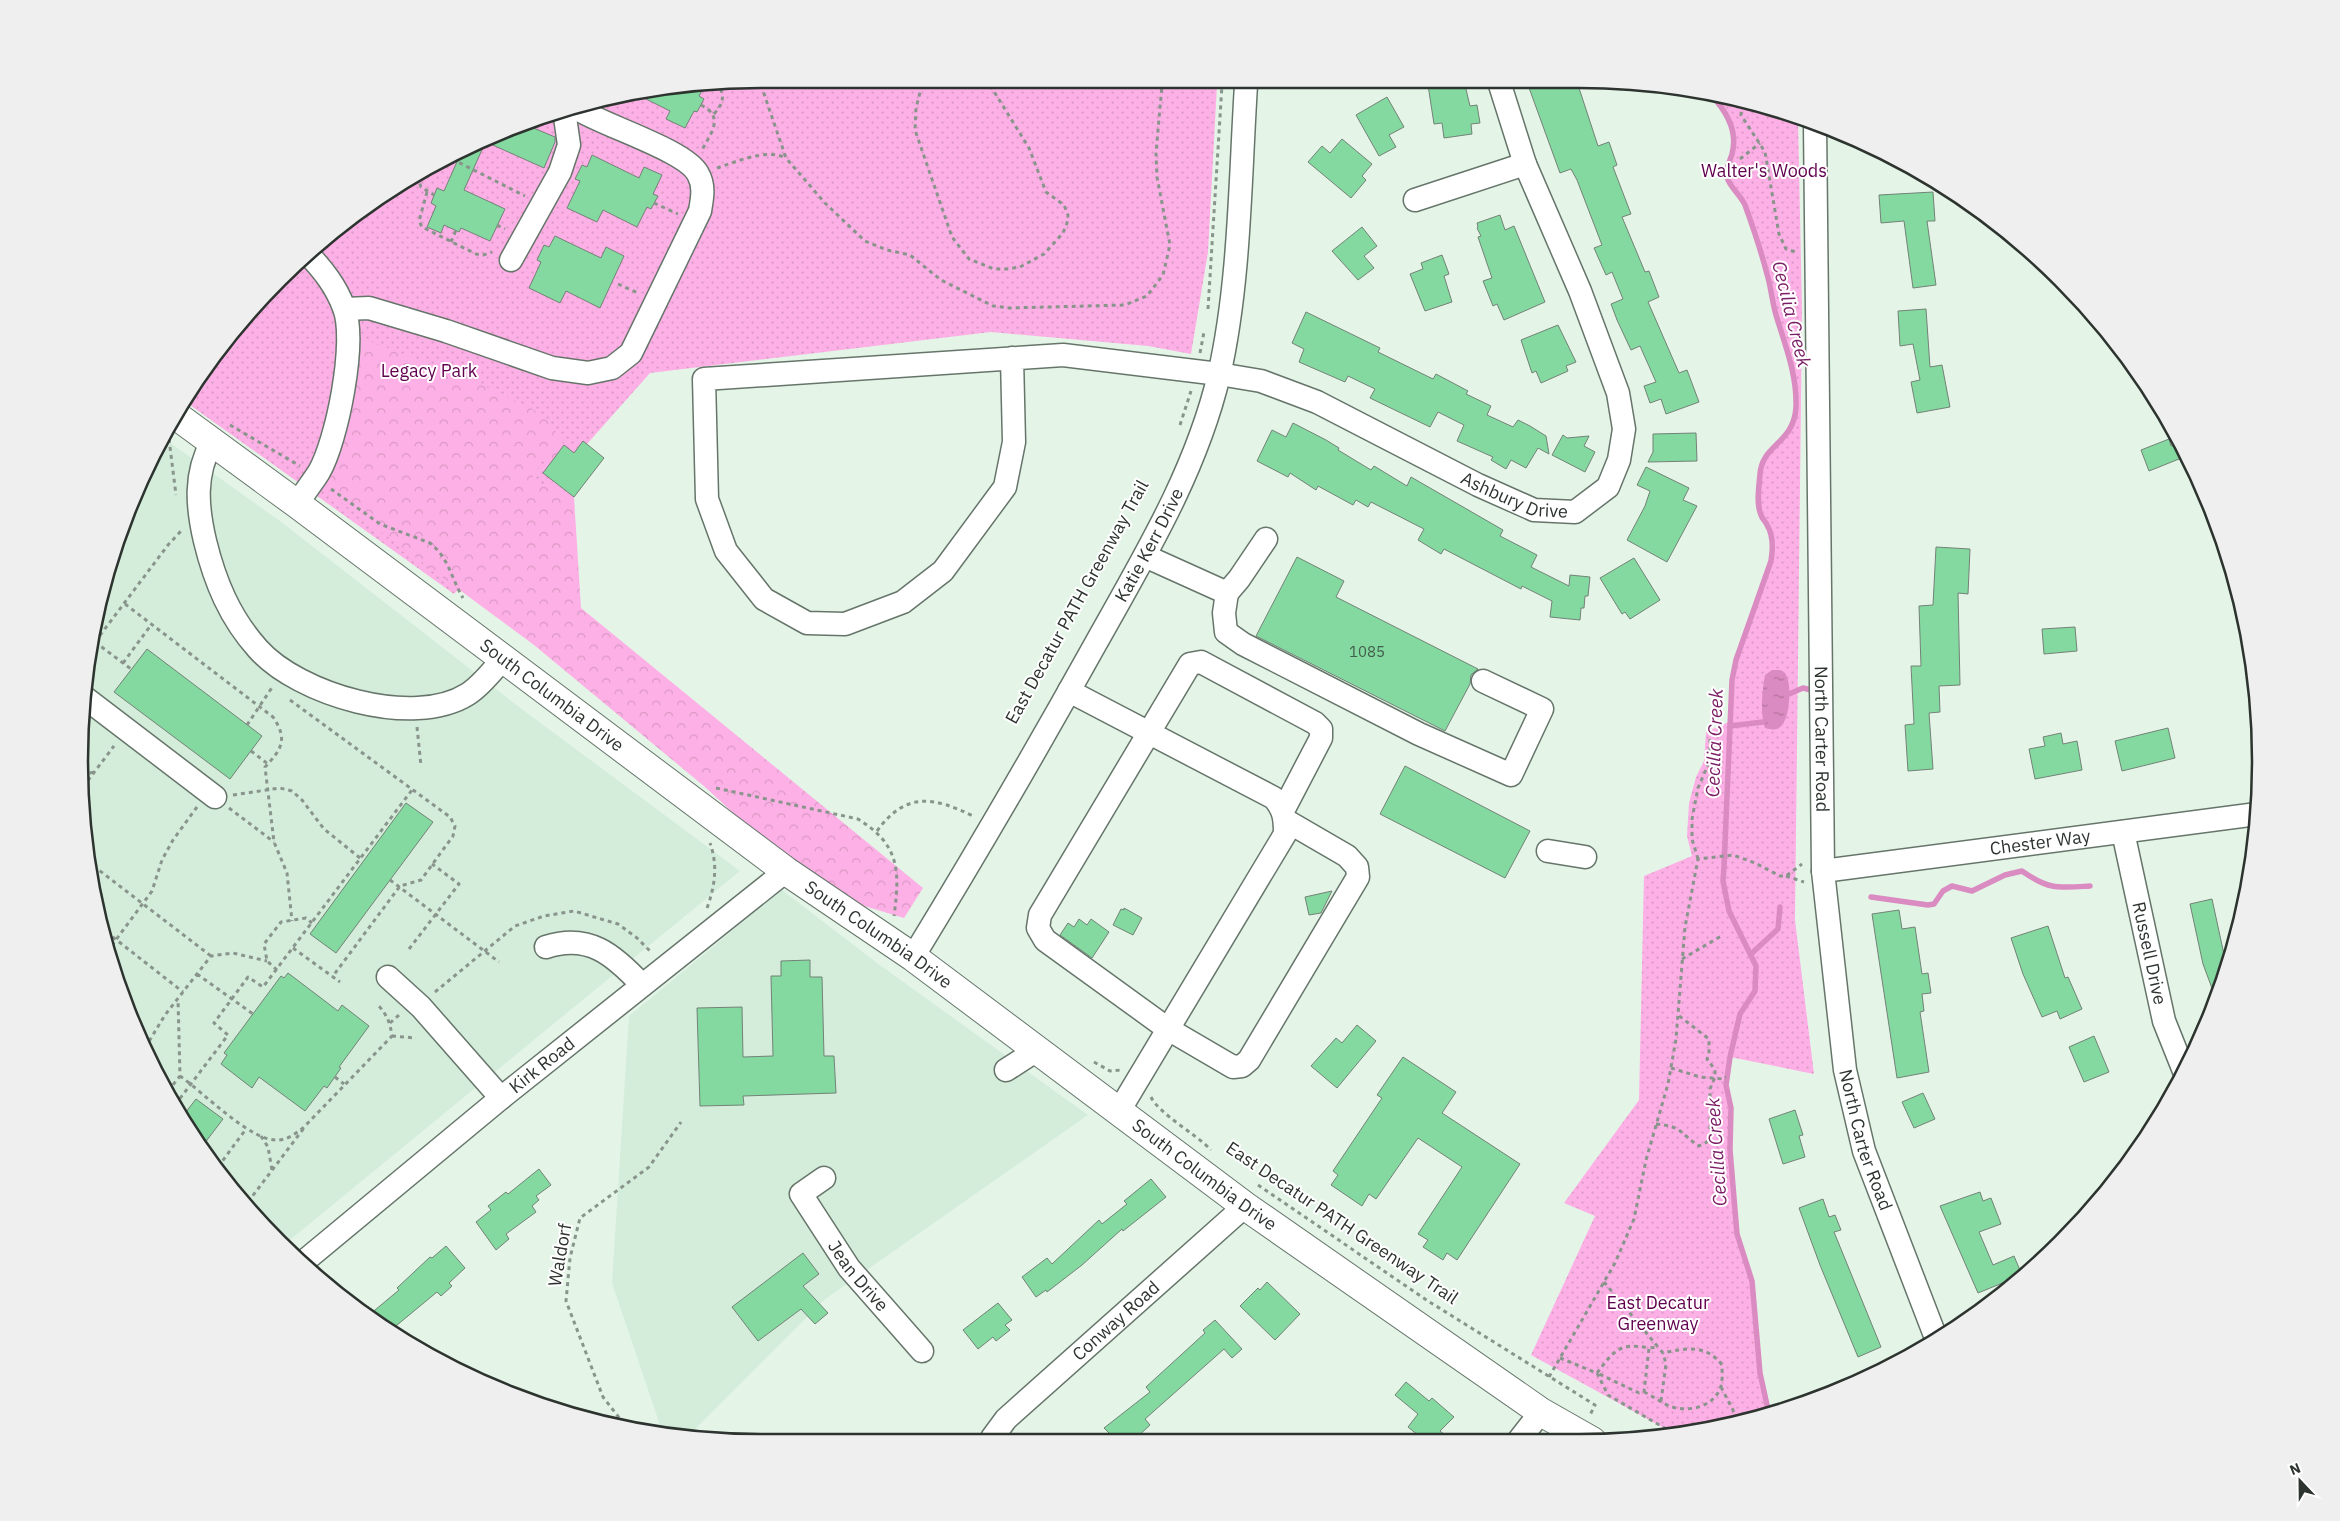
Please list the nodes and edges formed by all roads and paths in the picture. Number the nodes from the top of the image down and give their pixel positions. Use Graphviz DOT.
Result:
graph roads {
  1 [pos="762,88"];
  2 [pos="921,88"];
  3 [pos="992,88"];
  4 [pos="1162,88"];
  5 [pos="1222,88"];
  6 [pos="1246,88"];
  7 [pos="1501,88"];
  8 [pos="721,89"];
  9 [pos="701,105"];
  10 [pos="1742,107"];
  11 [pos="583,111"];
  12 [pos="713,115"];
  13 [pos="565,117"];
  14 [pos="1816,131"];
  15 [pos="1760,143"];
  16 [pos="786,158"];
  17 [pos="1740,159"];
  18 [pos="456,161"];
  19 [pos="1524,164"];
  20 [pos="695,169"];
  21 [pos="419,181"];
  22 [pos="427,192"];
  23 [pos="434,195"];
  24 [pos="1415,200"];
  25 [pos="654,203"];
  26 [pos="542,204"];
  27 [pos="694,222"];
  28 [pos="498,225"];
  29 [pos="456,230"];
  30 [pos="501,238"];
  31 [pos="451,242"];
  32 [pos="1817,252"];
  33 [pos="504,253"];
  34 [pos="313,259"];
  35 [pos="345,309"];
  36 [pos="1208,312"];
  37 [pos="1205,330"];
  38 [pos="1012,358"];
  39 [pos="1196,371"];
  40 [pos="1219,374"];
  41 [pos="175,429"];
  42 [pos="1178,431"];
  43 [pos="218,432"];
  44 [pos="315,477"];
  45 [pos="297,504"];
  46 [pos="181,531"];
  47 [pos="1266,539"];
  48 [pos="1145,556"];
  49 [pos="1227,592"];
  50 [pos="125,604"];
  51 [pos="467,606"];
  52 [pos="151,624"];
  53 [pos="99,637"];
  54 [pos="98,644"];
  55 [pos="503,659"];
  56 [pos="123,663"];
  57 [pos="131,669"];
  58 [pos="1483,681"];
  59 [pos="1069,691"];
  60 [pos="289,698"];
  61 [pos="90,702"];
  62 [pos="411,708"];
  63 [pos="126,730"];
  64 [pos="1149,732"];
  65 [pos="1710,735"];
  66 [pos="251,751"];
  67 [pos="268,764"];
  68 [pos="421,766"];
  69 [pos="94,772"];
  70 [pos="88,773"];
  71 [pos="88,779"];
  72 [pos="710,786"];
  73 [pos="268,790"];
  74 [pos="412,790"];
  75 [pos="212,795"];
  76 [pos="978,808"];
  77 [pos="1284,815"];
  78 [pos="2250,815"];
  79 [pos="974,816"];
  80 [pos="969,825"];
  81 [pos="877,831"];
  82 [pos="2123,832"];
  83 [pos="706,837"];
  84 [pos="274,842"];
  85 [pos="1548,851"];
  86 [pos="1585,857"];
  87 [pos="360,858"];
  88 [pos="1698,859"];
  89 [pos="432,864"];
  90 [pos="96,868"];
  91 [pos="786,871"];
  92 [pos="1823,871"];
  93 [pos="390,880"];
  94 [pos="400,886"];
  95 [pos="143,904"];
  96 [pos="713,905"];
  97 [pos="436,914"];
  98 [pos="292,920"];
  99 [pos="894,920"];
  100 [pos="312,923"];
  101 [pos="110,935"];
  102 [pos="1722,935"];
  103 [pos="116,940"];
  104 [pos="113,944"];
  105 [pos="546,947"];
  106 [pos="293,948"];
  107 [pos="410,949"];
  108 [pos="485,951"];
  109 [pos="211,956"];
  110 [pos="913,957"];
  111 [pos="1682,959"];
  112 [pos="266,961"];
  113 [pos="499,962"];
  114 [pos="277,970"];
  115 [pos="197,974"];
  116 [pos="333,976"];
  117 [pos="388,977"];
  118 [pos="637,979"];
  119 [pos="340,982"];
  120 [pos="183,992"];
  121 [pos="178,999"];
  122 [pos="231,1000"];
  123 [pos="378,1005"];
  124 [pos="421,1007"];
  125 [pos="253,1014"];
  126 [pos="1678,1015"];
  127 [pos="390,1023"];
  128 [pos="1168,1029"];
  129 [pos="392,1036"];
  130 [pos="416,1038"];
  131 [pos="149,1041"];
  132 [pos="1037,1050"];
  133 [pos="1086,1056"];
  134 [pos="2181,1062"];
  135 [pos="1671,1068"];
  136 [pos="1006,1070"];
  137 [pos="180,1076"];
  138 [pos="335,1077"];
  139 [pos="1715,1077"];
  140 [pos="1726,1077"];
  141 [pos="1137,1081"];
  142 [pos="191,1084"];
  143 [pos="344,1084"];
  144 [pos="172,1086"];
  145 [pos="501,1098"];
  146 [pos="179,1099"];
  147 [pos="1119,1111"];
  148 [pos="681,1122"];
  149 [pos="307,1123"];
  150 [pos="1656,1124"];
  151 [pos="246,1129"];
  152 [pos="261,1136"];
  153 [pos="1213,1152"];
  154 [pos="221,1162"];
  155 [pos="272,1170"];
  156 [pos="824,1178"];
  157 [pos="1252,1180"];
  158 [pos="251,1199"];
  159 [pos="1245,1206"];
  160 [pos="308,1258"];
  161 [pos="1604,1282"];
  162 [pos="1934,1332"];
  163 [pos="1658,1347"];
  164 [pos="1649,1348"];
  165 [pos="922,1352"];
  166 [pos="1663,1353"];
  167 [pos="1560,1358"];
  168 [pos="1597,1373"];
  169 [pos="1548,1377"];
  170 [pos="1721,1387"];
  171 [pos="1644,1392"];
  172 [pos="1661,1400"];
  173 [pos="1541,1412"];
  174 [pos="1734,1416"];
  175 [pos="620,1419"];
  176 [pos="1665,1428"];
  177 [pos="995,1434"];
  178 [pos="1524,1434"];
  179 [pos="1581,1434"];
  180 [pos="1587,1434"];
  1 -- 16 [label="path"];
  2 -- 3 [label="path"];
  4 -- 16 [label="path"];
  5 -- 36 [label="path"];
  6 -- 40 [label="street, Katie Kerr Drive"];
  7 -- 19 [label="street, Ashbury Drive"];
  8 -- 12 [label="path"];
  9 -- 12 [label="path"];
  10 -- 15 [label="path"];
  11 -- 20 [label="street"];
  12 -- 20 [label="path"];
  13 -- 26 [label="street"];
  14 -- 32 [label="street, North Carter Road"];
  15 -- 17 [label="path"];
  15 -- 32 [label="path"];
  16 -- 20 [label="path"];
  18 -- 26 [label="path"];
  19 -- 24 [label="street"];
  19 -- 40 [label="street, Ashbury Drive"];
  20 -- 27 [label="street"];
  21 -- 22 [label="path"];
  22 -- 23 [label="path"];
  22 -- 31 [label="path"];
  25 -- 27 [label="path"];
  26 -- 33 [label="street"];
  27 -- 35 [label="street"];
  28 -- 30 [label="path"];
  29 -- 31 [label="path"];
  31 -- 33 [label="path"];
  32 -- 92 [label="street, North Carter Road"];
  34 -- 35 [label="street"];
  35 -- 44 [label="street"];
  37 -- 39 [label="path"];
  38 -- 38 [label="street, Ashbury Drive"];
  38 -- 39 [label="street, Ashbury Drive"];
  39 -- 40 [label="street, Ashbury Drive"];
  39 -- 42 [label="path"];
  40 -- 48 [label="street, Katie Kerr Drive"];
  41 -- 43 [label="main road, South Columbia Drive"];
  43 -- 44 [label="path"];
  43 -- 45 [label="main road, South Columbia Drive"];
  43 -- 62 [label="street"];
  44 -- 45 [label="street"];
  44 -- 51 [label="path"];
  45 -- 55 [label="main road, South Columbia Drive"];
  46 -- 50 [label="path"];
  47 -- 49 [label="street"];
  48 -- 49 [label="street"];
  48 -- 59 [label="street, Katie Kerr Drive"];
  49 -- 58 [label="street"];
  50 -- 52 [label="path"];
  50 -- 53 [label="path"];
  52 -- 56 [label="path"];
  52 -- 67 [label="path"];
  54 -- 56 [label="path"];
  55 -- 62 [label="street"];
  55 -- 91 [label="main road, South Columbia Drive"];
  56 -- 57 [label="path"];
  59 -- 64 [label="street"];
  59 -- 110 [label="street, Katie Kerr Drive"];
  60 -- 74 [label="path"];
  61 -- 63 [label="street"];
  62 -- 68 [label="path"];
  63 -- 69 [label="path"];
  63 -- 75 [label="street"];
  64 -- 77 [label="street"];
  64 -- 77 [label="street"];
  64 -- 128 [label="street"];
  65 -- 88 [label="path"];
  66 -- 67 [label="path"];
  67 -- 73 [label="path"];
  69 -- 70 [label="path"];
  69 -- 71 [label="path"];
  72 -- 81 [label="path"];
  73 -- 75 [label="path"];
  73 -- 84 [label="path"];
  73 -- 87 [label="path"];
  74 -- 87 [label="path"];
  74 -- 89 [label="path"];
  75 -- 84 [label="path"];
  75 -- 95 [label="path"];
  76 -- 79 [label="path"];
  77 -- 128 [label="street"];
  77 -- 128 [label="street"];
  78 -- 82 [label="street, Chester Way"];
  79 -- 80 [label="path"];
  79 -- 81 [label="path"];
  81 -- 99 [label="path"];
  82 -- 92 [label="street, Chester Way"];
  82 -- 134 [label="street, Russell Drive"];
  83 -- 96 [label="path"];
  84 -- 98 [label="path"];
  85 -- 86 [label="street"];
  87 -- 100 [label="path"];
  88 -- 92 [label="path"];
  88 -- 111 [label="path"];
  89 -- 94 [label="path"];
  89 -- 97 [label="path"];
  90 -- 95 [label="path"];
  91 -- 110 [label="main road, South Columbia Drive"];
  91 -- 118 [label="street, Kirk Road"];
  92 -- 162 [label="street, North Carter Road"];
  93 -- 94 [label="path"];
  94 -- 97 [label="path"];
  94 -- 116 [label="path"];
  95 -- 103 [label="path"];
  95 -- 109 [label="path"];
  97 -- 107 [label="path"];
  97 -- 108 [label="path"];
  98 -- 100 [label="path"];
  98 -- 112 [label="path"];
  100 -- 106 [label="path"];
  101 -- 103 [label="path"];
  102 -- 111 [label="path"];
  103 -- 104 [label="path"];
  103 -- 120 [label="path"];
  105 -- 118 [label="street"];
  106 -- 114 [label="path"];
  106 -- 116 [label="path"];
  108 -- 113 [label="path"];
  108 -- 118 [label="path"];
  108 -- 124 [label="path"];
  109 -- 112 [label="path"];
  109 -- 115 [label="path"];
  110 -- 132 [label="main road, South Columbia Drive"];
  111 -- 126 [label="path"];
  112 -- 114 [label="path"];
  114 -- 122 [label="path"];
  115 -- 120 [label="path"];
  115 -- 122 [label="path"];
  116 -- 119 [label="path"];
  117 -- 124 [label="street"];
  118 -- 145 [label="street, Kirk Road"];
  120 -- 121 [label="path"];
  121 -- 131 [label="path"];
  121 -- 137 [label="path"];
  122 -- 125 [label="path"];
  122 -- 142 [label="path"];
  123 -- 127 [label="path"];
  124 -- 127 [label="path"];
  124 -- 145 [label="street"];
  126 -- 135 [label="path"];
  126 -- 139 [label="path"];
  127 -- 129 [label="path"];
  128 -- 141 [label="street"];
  129 -- 130 [label="path"];
  129 -- 143 [label="path"];
  132 -- 136 [label="street"];
  132 -- 147 [label="main road, South Columbia Drive"];
  133 -- 141 [label="path, East Decatur PATH Greenway Trail"];
  135 -- 139 [label="path"];
  135 -- 150 [label="path"];
  137 -- 142 [label="path"];
  137 -- 144 [label="path"];
  138 -- 143 [label="path"];
  139 -- 140 [label="path"];
  139 -- 150 [label="path"];
  141 -- 147 [label="street"];
  141 -- 153 [label="path, East Decatur PATH Greenway Trail"];
  142 -- 146 [label="path"];
  142 -- 151 [label="path"];
  143 -- 149 [label="path"];
  145 -- 160 [label="street, Kirk Road"];
  147 -- 159 [label="main road, South Columbia Drive"];
  148 -- 175 [label="path, Waldorf"];
  149 -- 152 [label="path"];
  149 -- 155 [label="path"];
  150 -- 161 [label="path"];
  151 -- 152 [label="path"];
  151 -- 154 [label="path"];
  152 -- 155 [label="path"];
  155 -- 158 [label="path"];
  156 -- 165 [label="street, Jean Drive"];
  157 -- 169 [label="path, East Decatur PATH Greenway Trail"];
  159 -- 173 [label="main road, South Columbia Drive"];
  159 -- 177 [label="street, Conway Road"];
  161 -- 163 [label="path"];
  161 -- 167 [label="path"];
  163 -- 164 [label="path"];
  163 -- 166 [label="path"];
  164 -- 168 [label="path"];
  164 -- 171 [label="path"];
  166 -- 170 [label="path"];
  166 -- 172 [label="path"];
  167 -- 168 [label="path"];
  167 -- 169 [label="path"];
  168 -- 171 [label="path"];
  168 -- 176 [label="path"];
  169 -- 180 [label="path, East Decatur PATH Greenway Trail"];
  170 -- 172 [label="path"];
  170 -- 174 [label="path"];
  171 -- 172 [label="path"];
  173 -- 178 [label="street"];
  173 -- 179 [label="main road, South Columbia Drive"];
}
